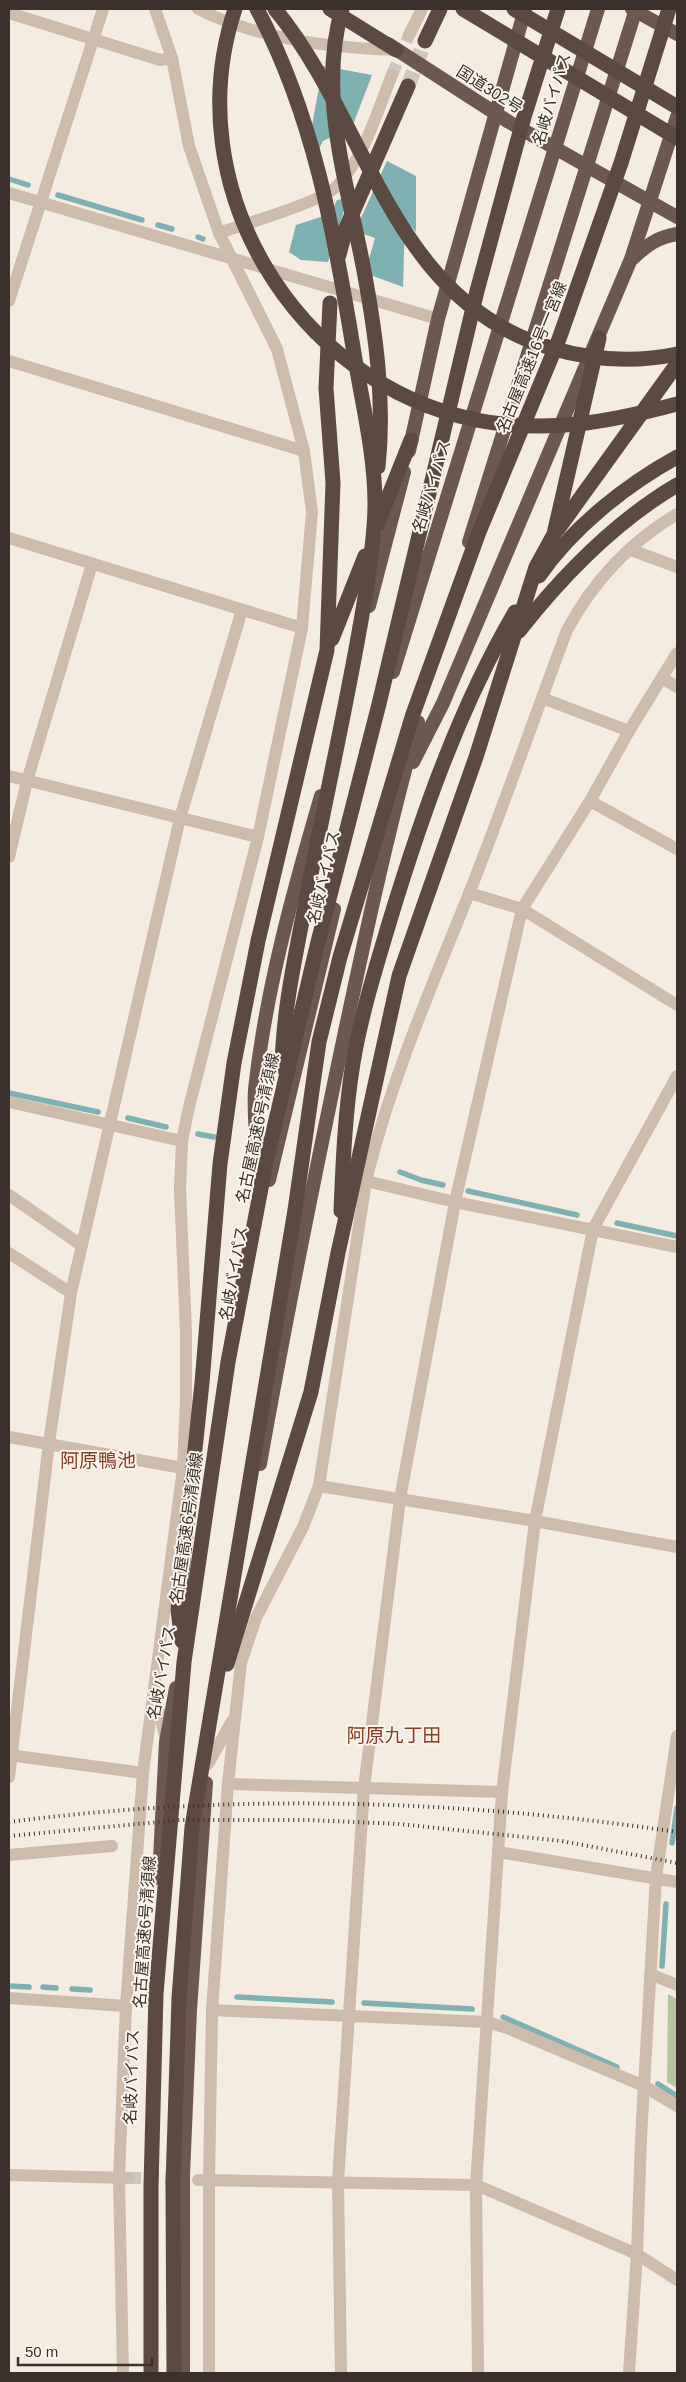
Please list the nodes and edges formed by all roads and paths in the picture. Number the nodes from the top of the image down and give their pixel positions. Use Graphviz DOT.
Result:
graph roads {
  1 [pos="103,9"];
  2 [pos="155,9"];
  3 [pos="198,9"];
  4 [pos="235,9"];
  5 [pos="257,9"];
  6 [pos="275,9"];
  7 [pos="330,9"];
  8 [pos="343,9"];
  9 [pos="422,9"];
  10 [pos="440,9"];
  11 [pos="463,9"];
  12 [pos="514,9"];
  13 [pos="525,9"];
  14 [pos="558,9"];
  15 [pos="598,9"];
  16 [pos="632,9"];
  17 [pos="636,9"];
  18 [pos="669,9"];
  19 [pos="9,13"];
  20 [pos="677,34"];
  21 [pos="409,35"];
  22 [pos="92,40"];
  23 [pos="425,41"];
  24 [pos="396,50"];
  25 [pos="172,58"];
  26 [pos="392,75"];
  27 [pos="408,86"];
  28 [pos="677,107"];
  29 [pos="494,114"];
  30 [pos="677,117"];
  31 [pos="677,138"];
  32 [pos="9,193"];
  33 [pos="650,203"];
  34 [pos="41,204"];
  35 [pos="677,217"];
  36 [pos="220,233"];
  37 [pos="677,234"];
  38 [pos="234,258"];
  39 [pos="630,259"];
  40 [pos="334,276"];
  41 [pos="9,301"];
  42 [pos="330,303"];
  43 [pos="438,320"];
  44 [pos="599,338"];
  45 [pos="677,354"];
  46 [pos="9,361"];
  47 [pos="677,364"];
  48 [pos="677,404"];
  49 [pos="411,440"];
  50 [pos="304,451"];
  51 [pos="677,458"];
  52 [pos="677,485"];
  53 [pos="375,502"];
  54 [pos="677,514"];
  55 [pos="554,534"];
  56 [pos="9,538"];
  57 [pos="631,550"];
  58 [pos="92,564"];
  59 [pos="677,567"];
  60 [pos="242,610"];
  61 [pos="302,628"];
  62 [pos="327,650"];
  63 [pos="677,653"];
  64 [pos="662,678"];
  65 [pos="677,687"];
  66 [pos="542,698"];
  67 [pos="464,715"];
  68 [pos="629,731"];
  69 [pos="9,776"];
  70 [pos="27,781"];
  71 [pos="399,789"];
  72 [pos="590,800"];
  73 [pos="180,818"];
  74 [pos="258,837"];
  75 [pos="677,850"];
  76 [pos="9,857"];
  77 [pos="469,893"];
  78 [pos="522,909"];
  79 [pos="677,1004"];
  80 [pos="677,1076"];
  81 [pos="281,1098"];
  82 [pos="9,1102"];
  83 [pos="109,1126"];
  84 [pos="182,1141"];
  85 [pos="366,1181"];
  86 [pos="9,1195"];
  87 [pos="455,1202"];
  88 [pos="261,1215"];
  89 [pos="593,1229"];
  90 [pos="81,1245"];
  91 [pos="677,1247"];
  92 [pos="9,1253"];
  93 [pos="338,1253"];
  94 [pos="71,1293"];
  95 [pos="9,1437"];
  96 [pos="49,1443"];
  97 [pos="183,1468"];
  98 [pos="319,1486"];
  99 [pos="400,1499"];
  100 [pos="535,1521"];
  101 [pos="677,1547"];
  102 [pos="229,1634"];
  103 [pos="184,1662"];
  104 [pos="154,1689"];
  105 [pos="238,1695"];
  106 [pos="236,1714"];
  107 [pos="210,1719"];
  108 [pos="677,1736"];
  109 [pos="166,1742"];
  110 [pos="10,1755"];
  111 [pos="208,1764"];
  112 [pos="143,1774"];
  113 [pos="9,1777"];
  114 [pos="228,1784"];
  115 [pos="364,1788"];
  116 [pos="502,1792"];
  117 [pos="112,1846"];
  118 [pos="498,1852"];
  119 [pos="9,1855"];
  120 [pos="656,1877"];
  121 [pos="677,1882"];
  122 [pos="650,1974"];
  123 [pos="677,1985"];
  124 [pos="9,1998"];
  125 [pos="126,2006"];
  126 [pos="212,2010"];
  127 [pos="348,2016"];
  128 [pos="487,2022"];
  129 [pos="644,2086"];
  130 [pos="677,2106"];
  131 [pos="9,2175"];
  132 [pos="124,2178"];
  133 [pos="203,2180"];
  134 [pos="338,2181"];
  135 [pos="476,2186"];
  136 [pos="637,2254"];
  137 [pos="677,2280"];
  138 [pos="123,2373"];
  139 [pos="146,2373"];
  140 [pos="151,2373"];
  141 [pos="174,2373"];
  142 [pos="183,2373"];
  143 [pos="210,2373"];
  144 [pos="341,2373"];
  145 [pos="478,2373"];
  146 [pos="628,2373"];
  1 -- 22 [label="street"];
  2 -- 25 [label="street"];
  3 -- 24 [label="street"];
  4 -- 48 [label="highway"];
  5 -- 53 [label="highway"];
  6 -- 45 [label="highway"];
  7 -- 24 [label="highway"];
  8 -- 24 [label="highway, 国道302号"];
  8 -- 53 [label="highway"];
  9 -- 21 [label="street"];
  10 -- 23 [label="highway"];
  11 -- 31 [label="highway"];
  12 -- 28 [label="highway"];
  13 -- 29 [label="highway"];
  14 -- 81 [label="highway, 名古屋高速6号清須線"];
  15 -- 88 [label="highway, 名岐バイパス"];
  16 -- 20 [label="highway"];
  17 -- 71 [label="highway"];
  18 -- 107 [label="highway, 名古屋高速16号一宮線"];
  19 -- 22 [label="street"];
  22 -- 25 [label="street"];
  22 -- 34 [label="street"];
  24 -- 29 [label="highway, 国道302号"];
  25 -- 36 [label="street"];
  26 -- 36 [label="street"];
  27 -- 40 [label="highway"];
  29 -- 33 [label="highway, 国道302号"];
  29 -- 43 [label="highway"];
  30 -- 33 [label="highway"];
  32 -- 34 [label="street"];
  33 -- 35 [label="highway, 国道302号"];
  33 -- 39 [label="highway"];
  34 -- 38 [label="street"];
  34 -- 41 [label="street"];
  36 -- 38 [label="street"];
  37 -- 39 [label="highway"];
  38 -- 43 [label="street"];
  38 -- 50 [label="street"];
  39 -- 44 [label="highway"];
  42 -- 62 [label="highway"];
  43 -- 49 [label="highway"];
  44 -- 55 [label="highway"];
  44 -- 71 [label="highway"];
  46 -- 50 [label="street"];
  47 -- 55 [label="highway"];
  49 -- 62 [label="highway"];
  49 -- 88 [label="highway"];
  50 -- 61 [label="street"];
  51 -- 67 [label="highway"];
  52 -- 67 [label="highway"];
  53 -- 81 [label="highway"];
  54 -- 57 [label="street"];
  55 -- 93 [label="highway"];
  56 -- 58 [label="street"];
  57 -- 59 [label="street"];
  57 -- 66 [label="street"];
  58 -- 60 [label="street"];
  58 -- 70 [label="street"];
  60 -- 61 [label="street"];
  60 -- 73 [label="street"];
  61 -- 74 [label="street"];
  62 -- 103 [label="highway"];
  63 -- 64 [label="street"];
  64 -- 65 [label="street"];
  64 -- 68 [label="street"];
  66 -- 68 [label="street"];
  66 -- 77 [label="street"];
  67 -- 93 [label="highway"];
  68 -- 72 [label="street"];
  69 -- 70 [label="street"];
  70 -- 73 [label="street"];
  70 -- 76 [label="street"];
  71 -- 102 [label="highway"];
  72 -- 75 [label="street"];
  72 -- 78 [label="street"];
  73 -- 74 [label="street"];
  73 -- 83 [label="street"];
  74 -- 84 [label="street"];
  77 -- 78 [label="street"];
  77 -- 85 [label="street"];
  78 -- 79 [label="street"];
  78 -- 87 [label="street"];
  80 -- 89 [label="street"];
  81 -- 103 [label="highway, 名古屋高速6号清須線"];
  82 -- 83 [label="street"];
  83 -- 84 [label="street"];
  83 -- 90 [label="street"];
  84 -- 97 [label="street"];
  85 -- 87 [label="street"];
  85 -- 98 [label="street"];
  86 -- 90 [label="street"];
  87 -- 89 [label="street"];
  87 -- 99 [label="street"];
  88 -- 109 [label="highway, 名岐バイパス"];
  89 -- 91 [label="street"];
  89 -- 100 [label="street"];
  90 -- 94 [label="street"];
  92 -- 94 [label="street"];
  93 -- 107 [label="highway"];
  94 -- 96 [label="street"];
  95 -- 96 [label="street"];
  96 -- 97 [label="street"];
  96 -- 110 [label="street"];
  97 -- 104 [label="street"];
  98 -- 99 [label="street"];
  98 -- 105 [label="street"];
  99 -- 100 [label="street"];
  99 -- 115 [label="street"];
  100 -- 101 [label="street"];
  100 -- 116 [label="street"];
  102 -- 105 [label="street"];
  102 -- 111 [label="highway"];
  103 -- 140 [label="highway, 名古屋高速6号清須線"];
  104 -- 109 [label="street"];
  104 -- 112 [label="street"];
  105 -- 106 [label="street"];
  106 -- 111 [label="street"];
  106 -- 114 [label="street"];
  107 -- 141 [label="highway"];
  108 -- 120 [label="street"];
  109 -- 139 [label="highway, 名岐バイパス"];
  110 -- 112 [label="street"];
  110 -- 113 [label="street"];
  111 -- 142 [label="highway"];
  112 -- 125 [label="street"];
  114 -- 115 [label="street"];
  114 -- 126 [label="street"];
  115 -- 116 [label="street"];
  115 -- 127 [label="street"];
  116 -- 118 [label="street"];
  117 -- 119 [label="street"];
  118 -- 120 [label="street"];
  118 -- 128 [label="street"];
  120 -- 121 [label="street"];
  120 -- 122 [label="street"];
  122 -- 123 [label="street"];
  122 -- 129 [label="street"];
  124 -- 125 [label="street"];
  125 -- 132 [label="street"];
  126 -- 127 [label="street"];
  126 -- 133 [label="street"];
  127 -- 128 [label="street"];
  127 -- 134 [label="street"];
  128 -- 129 [label="street"];
  128 -- 135 [label="street"];
  129 -- 130 [label="street"];
  129 -- 136 [label="street"];
  131 -- 132 [label="street"];
  132 -- 138 [label="street"];
  133 -- 134 [label="street"];
  133 -- 143 [label="street"];
  134 -- 135 [label="street"];
  134 -- 144 [label="street"];
  135 -- 136 [label="street"];
  135 -- 145 [label="street"];
  136 -- 137 [label="street"];
  136 -- 146 [label="street"];
}
